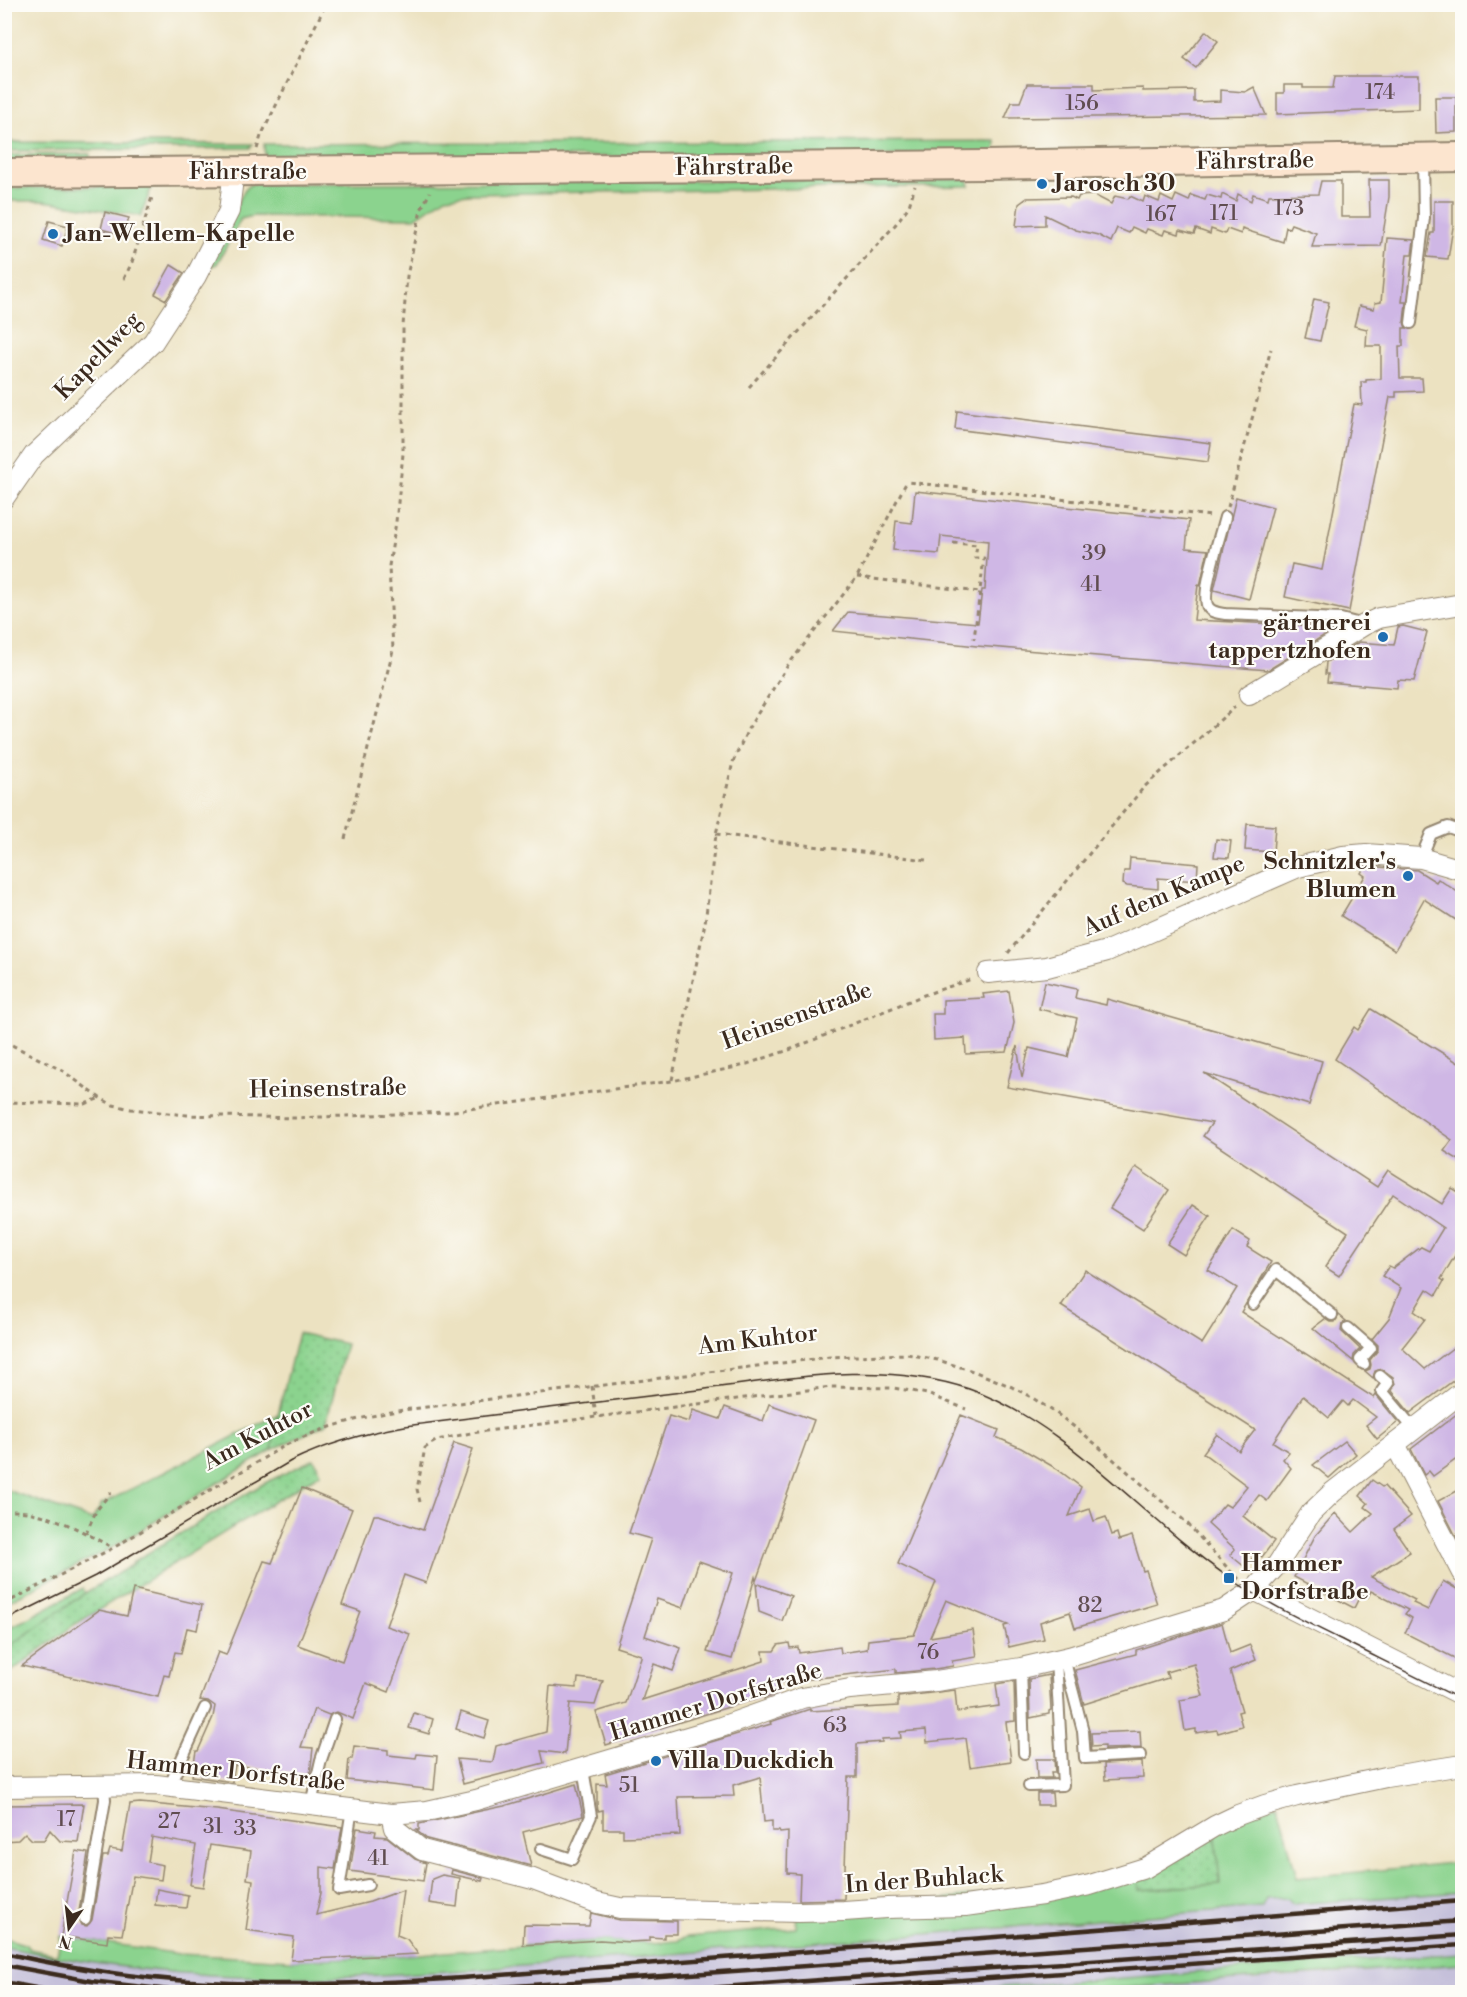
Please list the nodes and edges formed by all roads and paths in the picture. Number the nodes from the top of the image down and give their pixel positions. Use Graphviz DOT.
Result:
graph roads {
  1 [pos="326,4"];
  2 [pos="1462,157"];
  3 [pos="1423,158"];
  4 [pos="244,172"];
  5 [pos="4,173"];
  6 [pos="916,182"];
  7 [pos="156,186"];
  8 [pos="430,191"];
  9 [pos="124,279"];
  10 [pos="1411,323"];
  11 [pos="1271,349"];
  12 [pos="749,387"];
  13 [pos="4,498"];
  14 [pos="1226,517"];
  15 [pos="953,543"];
  16 [pos="857,577"];
  17 [pos="979,592"];
  18 [pos="1462,604"];
  19 [pos="1364,625"];
  20 [pos="974,639"];
  21 [pos="1249,695"];
  22 [pos="1462,832"];
  23 [pos="716,834"];
  24 [pos="345,839"];
  25 [pos="1421,858"];
  26 [pos="926,860"];
  27 [pos="1462,870"];
  28 [pos="988,974"];
  29 [pos="4,1041"];
  30 [pos="672,1081"];
  31 [pos="100,1098"];
  32 [pos="4,1102"];
  33 [pos="1253,1304"];
  34 [pos="1332,1315"];
  35 [pos="1348,1328"];
  36 [pos="1364,1364"];
  37 [pos="1380,1376"];
  38 [pos="592,1386"];
  39 [pos="1462,1392"];
  40 [pos="966,1409"];
  41 [pos="596,1416"];
  42 [pos="1414,1429"];
  43 [pos="1395,1444"];
  44 [pos="111,1492"];
  45 [pos="420,1502"];
  46 [pos="4,1511"];
  47 [pos="86,1533"];
  48 [pos="112,1548"];
  49 [pos="1462,1573"];
  50 [pos="1254,1590"];
  51 [pos="4,1604"];
  52 [pos="1060,1659"];
  53 [pos="1021,1668"];
  54 [pos="1462,1695"];
  55 [pos="205,1708"];
  56 [pos="335,1719"];
  57 [pos="1024,1753"];
  58 [pos="1141,1755"];
  59 [pos="1462,1765"];
  60 [pos="583,1769"];
  61 [pos="104,1785"];
  62 [pos="169,1786"];
  63 [pos="1029,1786"];
  64 [pos="4,1787"];
  65 [pos="310,1804"];
  66 [pos="352,1809"];
  67 [pos="391,1814"];
  68 [pos="541,1849"];
  69 [pos="368,1885"];
  70 [pos="85,1919"];
  1 -- 4 [label="path"];
  2 -- 3 [label="street, Fährstraße"];
  3 -- 4 [label="street, Fährstraße"];
  3 -- 10 [label="lane"];
  4 -- 5 [label="street, Fährstraße"];
  4 -- 13 [label="street, Kapellweg"];
  6 -- 12 [label="path"];
  7 -- 9 [label="path"];
  8 -- 24 [label="path"];
  11 -- 14 [label="path"];
  14 -- 16 [label="path"];
  14 -- 19 [label="lane"];
  15 -- 17 [label="path"];
  16 -- 17 [label="path"];
  16 -- 23 [label="path"];
  17 -- 20 [label="path"];
  18 -- 19 [label="street"];
  19 -- 21 [label="street"];
  21 -- 28 [label="path, Heinsenstraße"];
  22 -- 25 [label="lane"];
  23 -- 26 [label="path"];
  23 -- 30 [label="path"];
  25 -- 27 [label="street, Auf dem Kampe"];
  25 -- 28 [label="street, Auf dem Kampe"];
  28 -- 30 [label="path, Heinsenstraße"];
  29 -- 31 [label="path, Heinsenstraße"];
  30 -- 31 [label="path, Heinsenstraße"];
  31 -- 32 [label="path"];
  33 -- 34 [label="lane"];
  35 -- 36 [label="lane"];
  37 -- 42 [label="lane"];
  38 -- 41 [label="path"];
  38 -- 48 [label="path, Am Kuhtor"];
  38 -- 50 [label="path, Am Kuhtor"];
  39 -- 42 [label="street, Hammer Dorfstraße"];
  40 -- 41 [label="path"];
  41 -- 45 [label="path"];
  42 -- 43 [label="street, Hammer Dorfstraße"];
  43 -- 49 [label="street"];
  43 -- 50 [label="street, Hammer Dorfstraße"];
  44 -- 47 [label="path"];
  46 -- 47 [label="path"];
  47 -- 48 [label="path"];
  48 -- 51 [label="path, Am Kuhtor"];
  50 -- 52 [label="street, Hammer Dorfstraße"];
  50 -- 54 [label="street"];
  52 -- 53 [label="street, Hammer Dorfstraße"];
  52 -- 58 [label="lane"];
  52 -- 63 [label="lane"];
  53 -- 57 [label="lane"];
  53 -- 60 [label="street, Hammer Dorfstraße"];
  55 -- 62 [label="lane"];
  56 -- 65 [label="lane"];
  59 -- 67 [label="street, In der Buhlack"];
  60 -- 67 [label="street, Hammer Dorfstraße"];
  60 -- 68 [label="lane"];
  61 -- 62 [label="street, Hammer Dorfstraße"];
  61 -- 64 [label="street, Hammer Dorfstraße"];
  61 -- 70 [label="lane"];
  62 -- 65 [label="street, Hammer Dorfstraße"];
  65 -- 66 [label="street, Hammer Dorfstraße"];
  66 -- 67 [label="street, Hammer Dorfstraße"];
  66 -- 69 [label="lane"];
}
